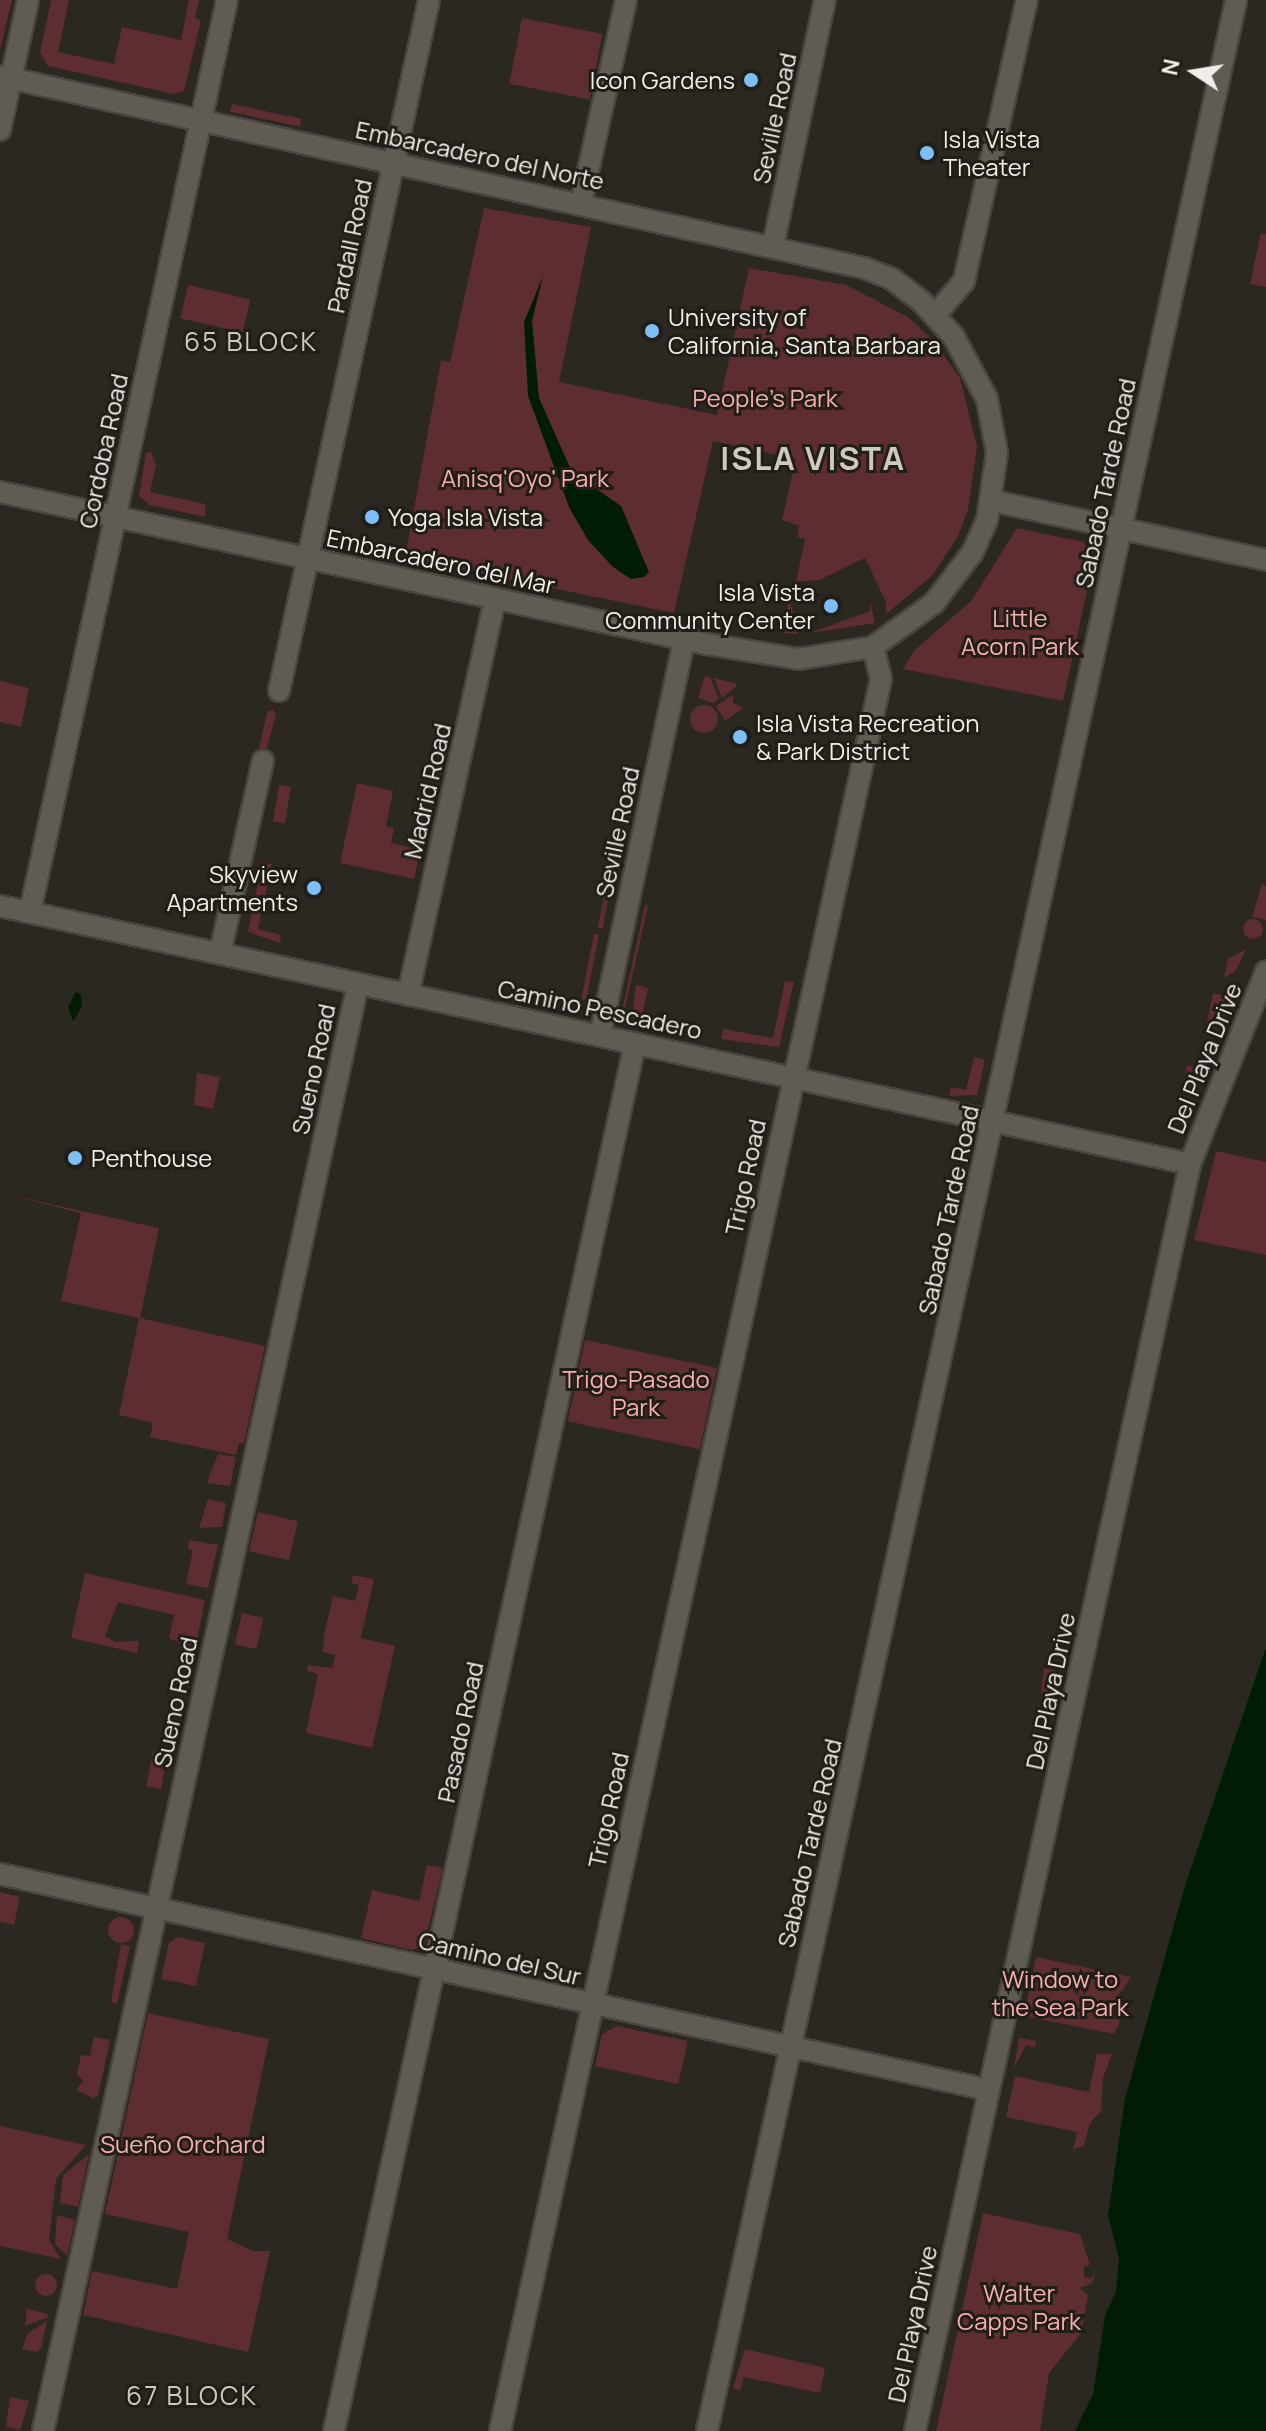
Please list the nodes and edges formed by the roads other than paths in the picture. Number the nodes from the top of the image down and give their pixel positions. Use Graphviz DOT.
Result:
graph roads {
  1 [pos="28,0"];
  2 [pos="227,0"];
  3 [pos="429,0"];
  4 [pos="626,0"];
  5 [pos="825,0"];
  6 [pos="1027,0"];
  7 [pos="1236,0"];
  8 [pos="6,78"];
  9 [pos="201,121"];
  10 [pos="0,130"];
  11 [pos="393,164"];
  12 [pos="581,203"];
  13 [pos="773,246"];
  14 [pos="937,313"];
  15 [pos="0,492"];
  16 [pos="993,501"];
  17 [pos="116,517"];
  18 [pos="1121,530"];
  19 [pos="308,559"];
  20 [pos="1266,560"];
  21 [pos="495,599"];
  22 [pos="684,640"];
  23 [pos="873,647"];
  24 [pos="279,691"];
  25 [pos="263,761"];
  26 [pos="0,906"];
  27 [pos="30,912"];
  28 [pos="220,953"];
  29 [pos="1266,971"];
  30 [pos="358,984"];
  31 [pos="408,995"];
  32 [pos="600,1036"];
  33 [pos="635,1043"];
  34 [pos="794,1077"];
  35 [pos="994,1122"];
  36 [pos="1190,1164"];
  37 [pos="0,1874"];
  38 [pos="156,1907"];
  39 [pos="434,1970"];
  40 [pos="592,2005"];
  41 [pos="790,2048"];
  42 [pos="989,2090"];
  43 [pos="43,2431"];
  44 [pos="334,2431"];
  45 [pos="500,2431"];
  46 [pos="707,2431"];
  47 [pos="915,2431"];
  1 -- 8 [label="street"];
  2 -- 9 [label="street, Cordoba Road"];
  3 -- 11 [label="street, Pardall Road"];
  4 -- 12 [label="street"];
  5 -- 13 [label="street, Seville Road"];
  6 -- 14 [label="street"];
  7 -- 18 [label="street, Sabado Tarde Road"];
  8 -- 9 [label="street, Embarcadero del Norte"];
  8 -- 10 [label="street"];
  9 -- 11 [label="street, Embarcadero del Norte"];
  9 -- 17 [label="street, Cordoba Road"];
  11 -- 12 [label="street, Embarcadero del Norte"];
  11 -- 19 [label="street, Pardall Road"];
  12 -- 13 [label="street, Embarcadero del Norte"];
  13 -- 14 [label="street, Embarcadero del Norte"];
  14 -- 16 [label="street"];
  15 -- 17 [label="street, Embarcadero del Mar"];
  16 -- 18 [label="street"];
  16 -- 23 [label="street"];
  17 -- 19 [label="street, Embarcadero del Mar"];
  17 -- 27 [label="street, Cordoba Road"];
  18 -- 20 [label="street"];
  18 -- 35 [label="street, Sabado Tarde Road"];
  19 -- 21 [label="street, Embarcadero del Mar"];
  19 -- 24 [label="street, Pardall Road"];
  21 -- 22 [label="street, Embarcadero del Mar"];
  21 -- 31 [label="street, Madrid Road"];
  22 -- 23 [label="street, Embarcadero del Mar"];
  22 -- 32 [label="street, Seville Road"];
  23 -- 34 [label="street, Trigo Road"];
  25 -- 28 [label="street"];
  26 -- 27 [label="street, Camino Pescadero"];
  27 -- 28 [label="street, Camino Pescadero"];
  28 -- 30 [label="street, Camino Pescadero"];
  29 -- 36 [label="street, Del Playa Drive"];
  30 -- 31 [label="street, Camino Pescadero"];
  30 -- 38 [label="street, Sueno Road"];
  31 -- 32 [label="street, Camino Pescadero"];
  32 -- 33 [label="street, Camino Pescadero"];
  33 -- 34 [label="street, Camino Pescadero"];
  33 -- 39 [label="street, Pasado Road"];
  34 -- 35 [label="street, Camino Pescadero"];
  34 -- 40 [label="street, Trigo Road"];
  35 -- 36 [label="street, Camino Pescadero"];
  35 -- 41 [label="street, Sabado Tarde Road"];
  36 -- 42 [label="street, Del Playa Drive"];
  37 -- 38 [label="street, Camino del Sur"];
  38 -- 39 [label="street, Camino del Sur"];
  38 -- 43 [label="street, Sueno Road"];
  39 -- 40 [label="street, Camino del Sur"];
  39 -- 44 [label="street, Pasado Road"];
  40 -- 41 [label="street, Camino del Sur"];
  40 -- 45 [label="street, Trigo Road"];
  41 -- 42 [label="street, Camino del Sur"];
  41 -- 46 [label="street, Sabado Tarde Road"];
  42 -- 47 [label="street, Del Playa Drive"];
}
